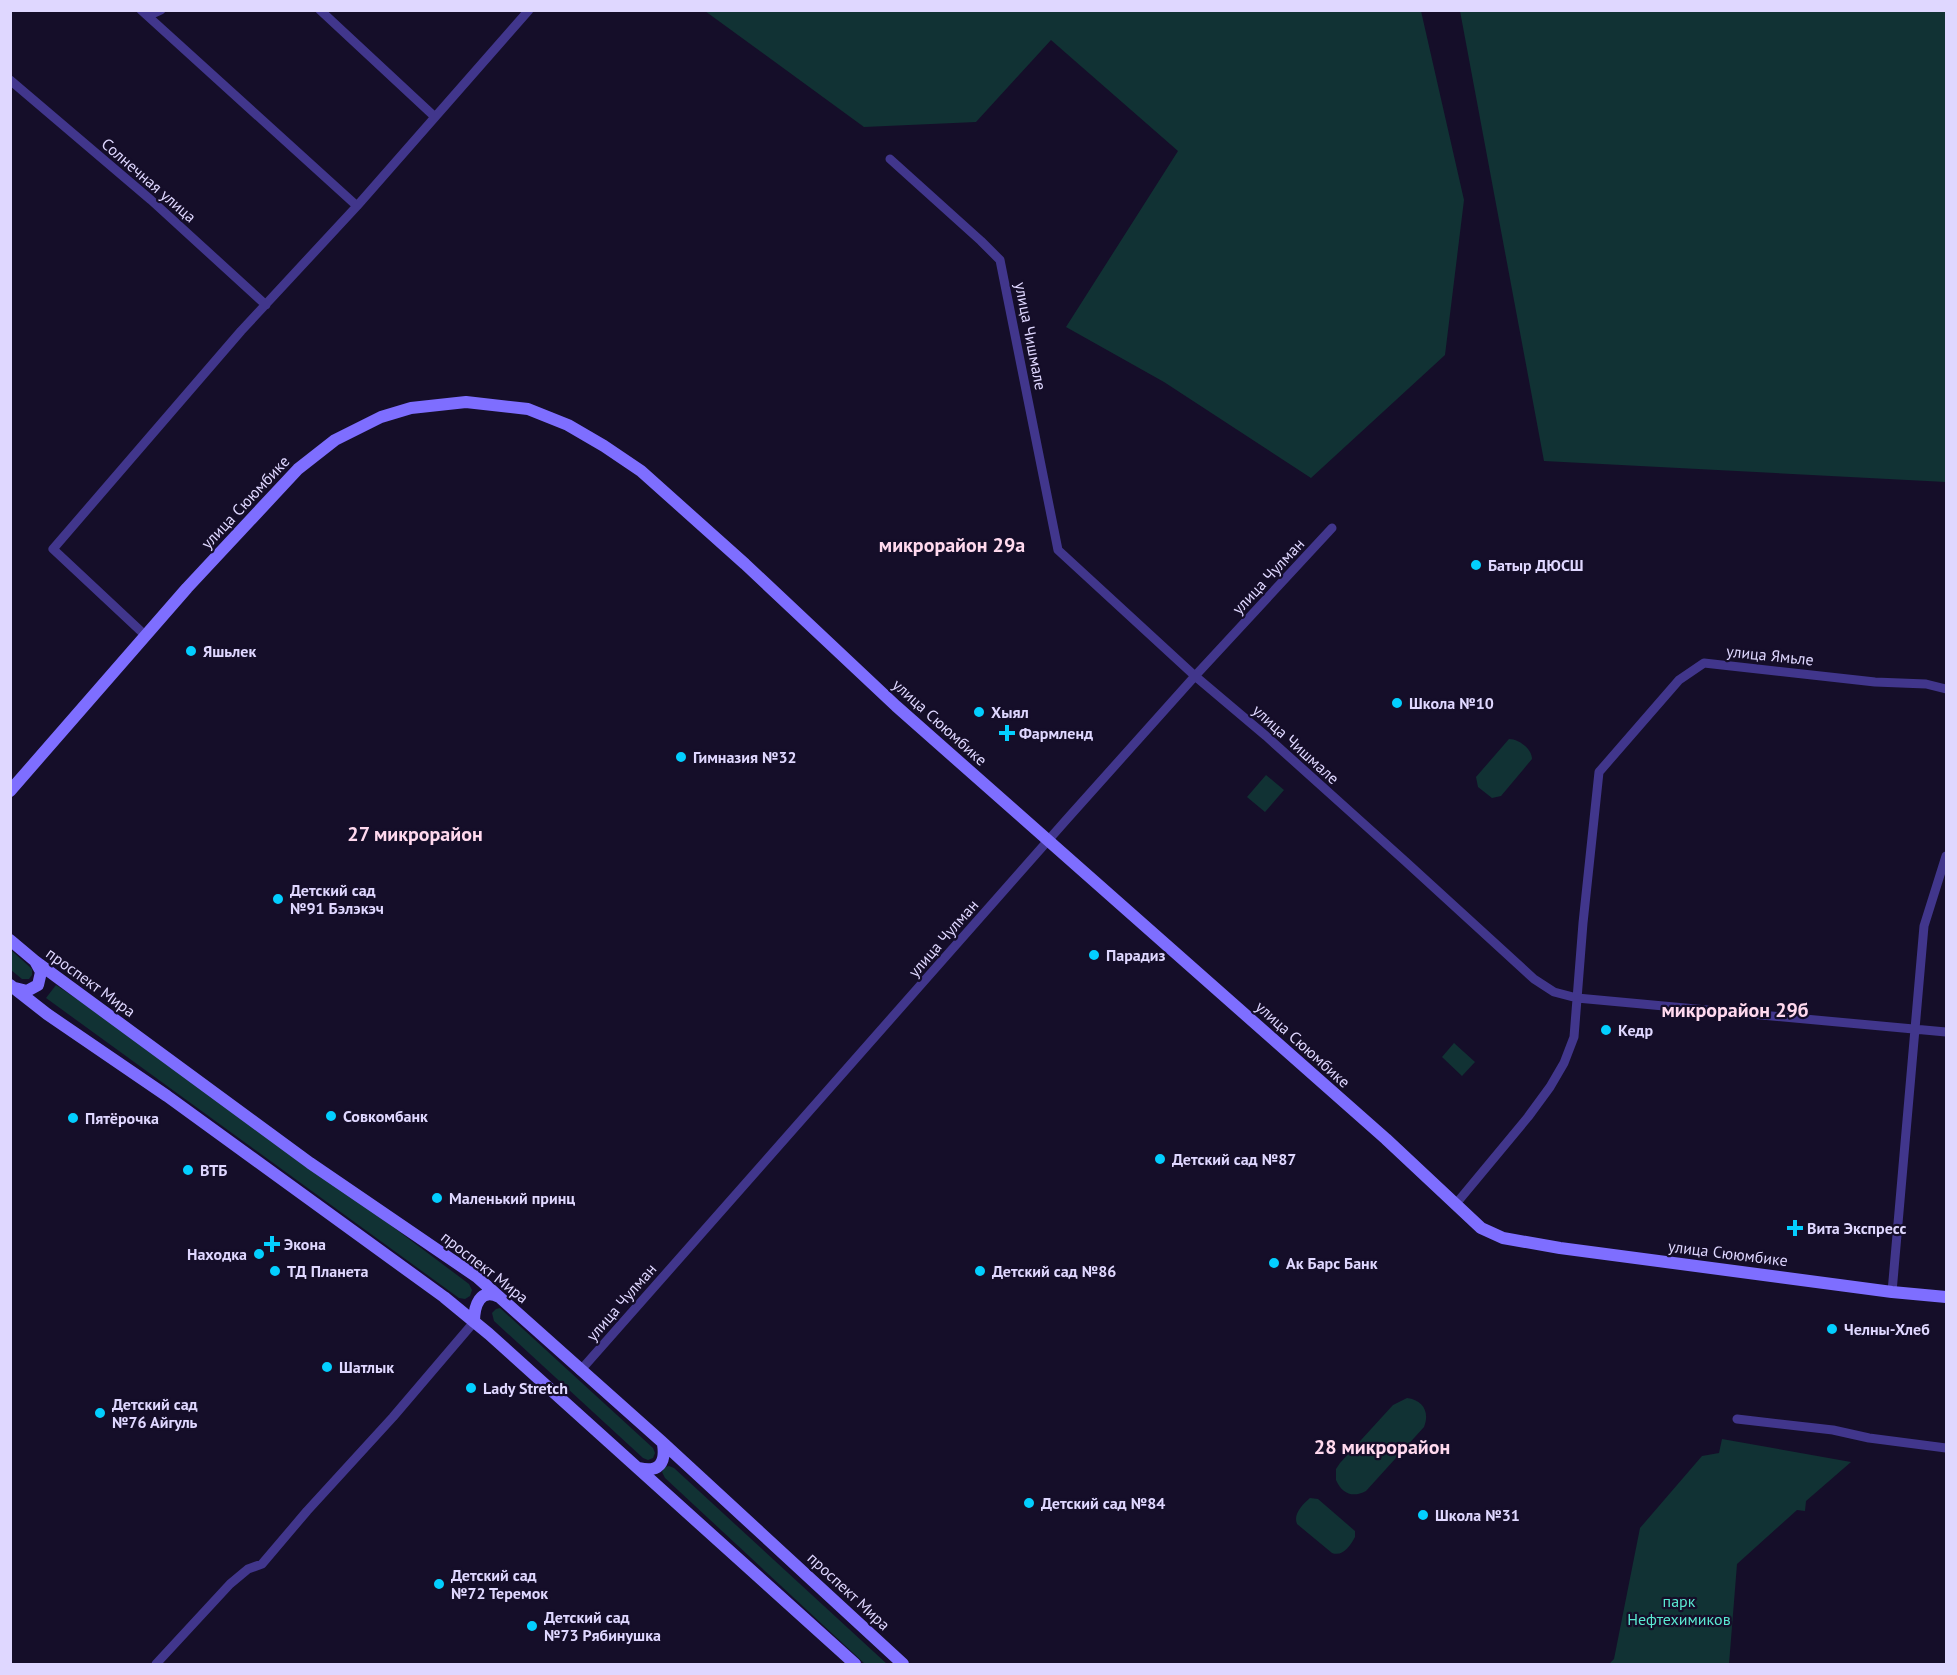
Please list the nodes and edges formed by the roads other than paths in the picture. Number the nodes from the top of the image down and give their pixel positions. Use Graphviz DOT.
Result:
graph roads {
  1 [pos="161,10"];
  2 [pos="320,10"];
  3 [pos="529,10"];
  4 [pos="145,14"];
  5 [pos="10,80"];
  6 [pos="435,117"];
  7 [pos="890,159"];
  8 [pos="357,206"];
  9 [pos="266,306"];
  10 [pos="1332,528"];
  11 [pos="146,636"];
  12 [pos="1195,676"];
  13 [pos="1947,689"];
  14 [pos="10,791"];
  15 [pos="1048,842"];
  16 [pos="1947,856"];
  17 [pos="10,940"];
  18 [pos="35,961"];
  19 [pos="12,986"];
  20 [pos="1577,998"];
  21 [pos="1914,1029"];
  22 [pos="1947,1032"];
  23 [pos="1455,1204"];
  24 [pos="1892,1292"];
  25 [pos="500,1297"];
  26 [pos="1947,1299"];
  27 [pos="474,1322"];
  28 [pos="580,1371"];
  29 [pos="1737,1419"];
  30 [pos="663,1444"];
  31 [pos="1947,1448"];
  32 [pos="639,1467"];
  33 [pos="156,1665"];
  34 [pos="855,1665"];
  35 [pos="903,1665"];
  1 -- 4 [label="street"];
  2 -- 6 [label="street"];
  3 -- 6 [label="street"];
  4 -- 8 [label="street"];
  5 -- 9 [label="street, Солнечная улица"];
  6 -- 8 [label="street"];
  7 -- 12 [label="street, улица Чишмале"];
  8 -- 9 [label="street"];
  9 -- 11 [label="street"];
  10 -- 12 [label="street, улица Чулман"];
  11 -- 14 [label="street, улица Сююмбике"];
  11 -- 15 [label="street, улица Сююмбике"];
  12 -- 15 [label="street, улица Чулман"];
  12 -- 20 [label="street, улица Чишмале"];
  13 -- 20 [label="street, улица Ямьле"];
  15 -- 23 [label="street, улица Сююмбике"];
  15 -- 28 [label="street, улица Чулман"];
  16 -- 21 [label="street"];
  17 -- 18 [label="street, проспект Мира"];
  18 -- 19 [label="street"];
  18 -- 25 [label="street, проспект Мира"];
  19 -- 27 [label="street"];
  20 -- 21 [label="street, улица Чишмале"];
  20 -- 23 [label="street"];
  21 -- 22 [label="street, улица Чишмале"];
  21 -- 24 [label="street"];
  23 -- 24 [label="street, улица Сююмбике"];
  24 -- 26 [label="street, улица Сююмбике"];
  25 -- 27 [label="street"];
  25 -- 28 [label="street, проспект Мира"];
  27 -- 32 [label="street"];
  27 -- 33 [label="street"];
  28 -- 30 [label="street, проспект Мира"];
  29 -- 31 [label="street"];
  30 -- 32 [label="street"];
  30 -- 35 [label="street, проспект Мира"];
  32 -- 34 [label="street"];
}
